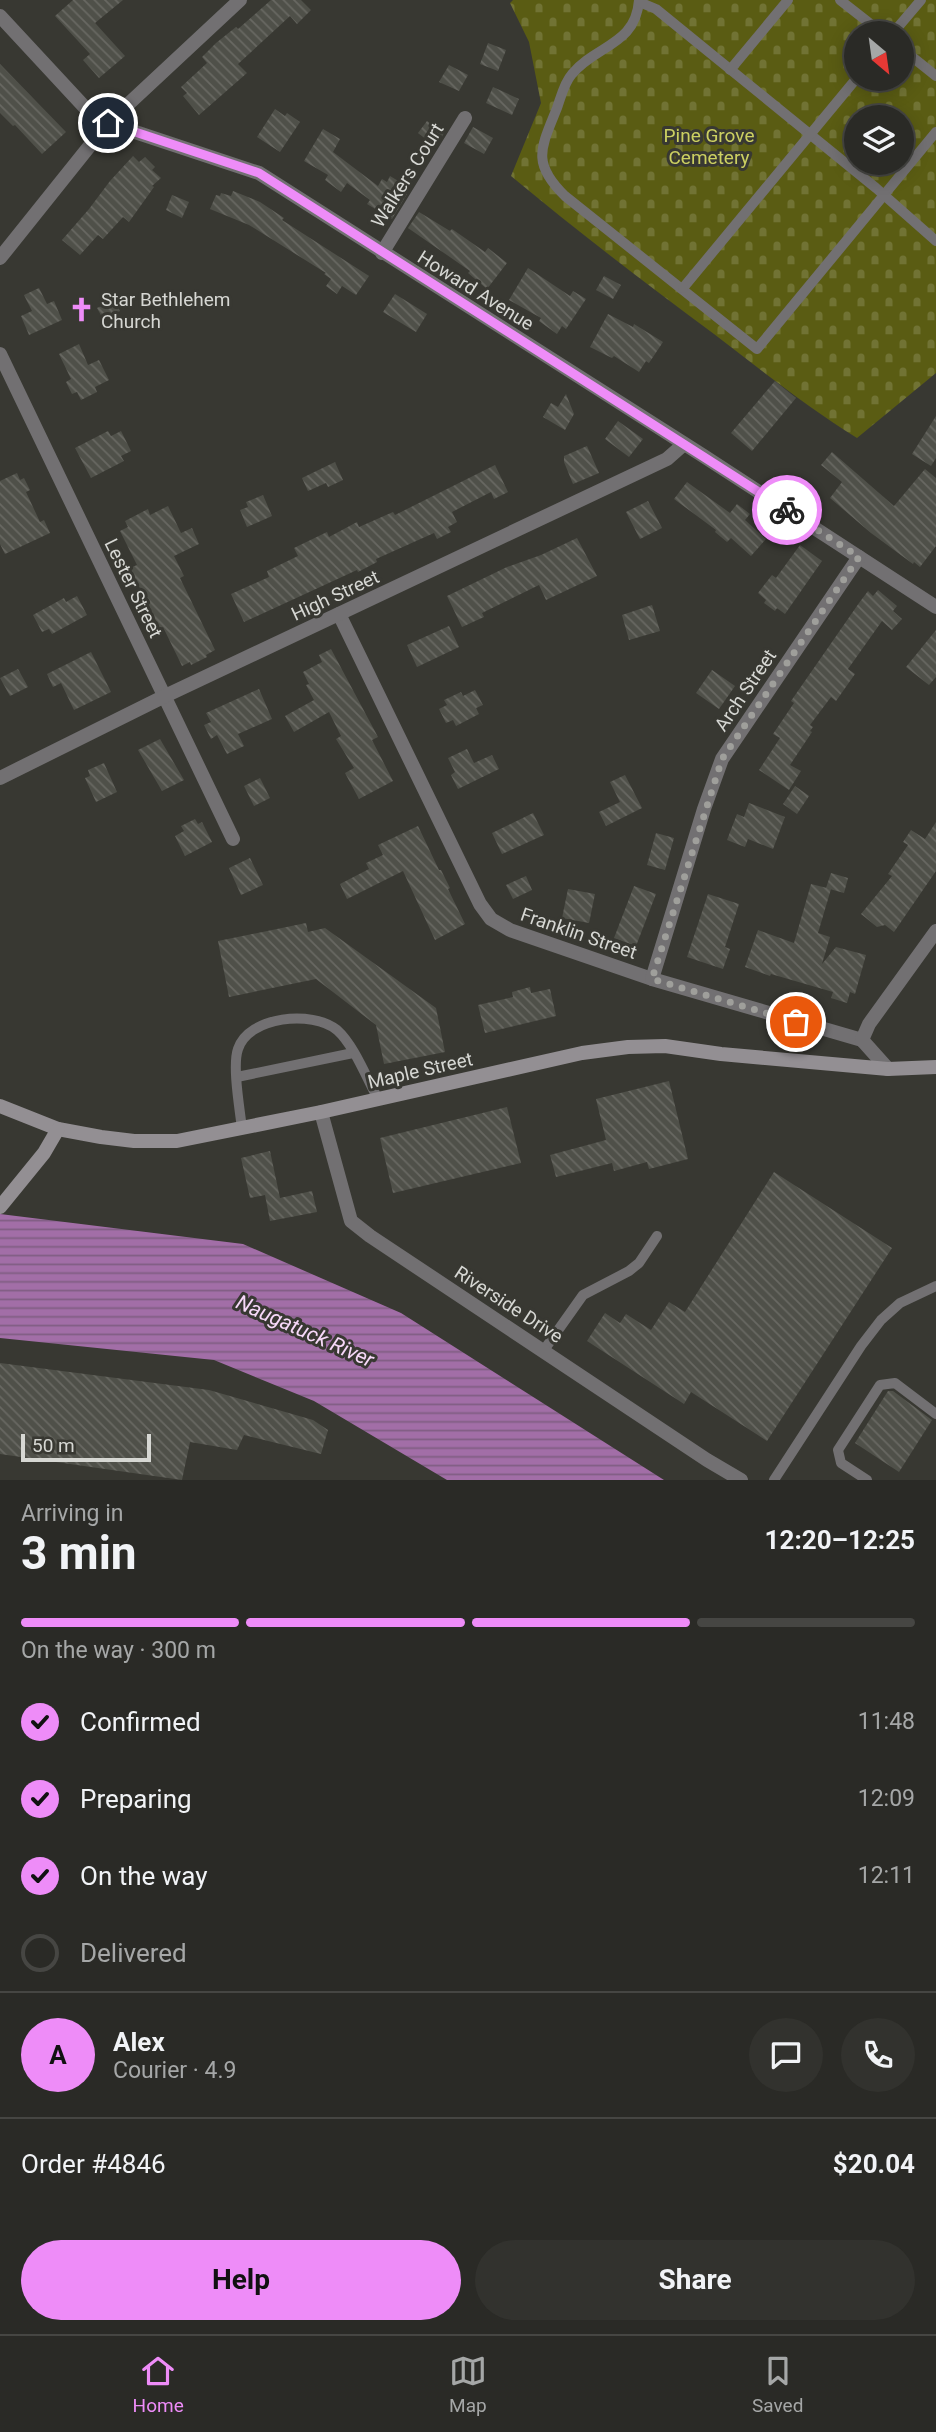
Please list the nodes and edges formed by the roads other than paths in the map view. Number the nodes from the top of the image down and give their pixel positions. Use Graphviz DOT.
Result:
graph roads {
  1 [pos="240,0"];
  2 [pos="788,0"];
  3 [pos="841,0"];
  4 [pos="921,0"];
  5 [pos="639,1"];
  6 [pos="0,16"];
  7 [pos="868,21"];
  8 [pos="903,21"];
  9 [pos="914,58"];
  10 [pos="730,70"];
  11 [pos="936,76"];
  12 [pos="846,91"];
  13 [pos="465,118"];
  14 [pos="108,123"];
  15 [pos="936,132"];
  16 [pos="810,135"];
  17 [pos="884,196"];
  18 [pos="936,241"];
  19 [pos="382,253"];
  20 [pos="0,258"];
  21 [pos="682,288"];
  22 [pos="0,354"];
  23 [pos="684,444"];
  24 [pos="859,557"];
  25 [pos="934,602"];
  26 [pos="339,614"];
  27 [pos="165,696"];
  28 [pos="0,778"];
  29 [pos="233,839"];
  30 [pos="936,931"];
  31 [pos="652,979"];
  32 [pos="862,1040"];
  33 [pos="353,1052"];
  34 [pos="936,1068"];
  35 [pos="888,1069"];
  36 [pos="237,1077"];
  37 [pos="378,1099"];
  38 [pos="0,1106"];
  39 [pos="321,1112"];
  40 [pos="58,1129"];
  41 [pos="242,1129"];
  42 [pos="0,1207"];
  43 [pos="657,1236"];
  44 [pos="936,1286"];
  45 [pos="544,1350"];
  46 [pos="936,1414"];
  47 [pos="741,1480"];
  48 [pos="774,1480"];
  49 [pos="867,1480"];
  1 -- 14 [label="street"];
  2 -- 10 [label="lane"];
  3 -- 7 [label="lane"];
  4 -- 8 [label="lane"];
  5 -- 10 [label="lane"];
  5 -- 21 [label="lane"];
  6 -- 14 [label="street, Howard Avenue"];
  9 -- 11 [label="lane"];
  10 -- 16 [label="lane"];
  12 -- 16 [label="lane"];
  13 -- 19 [label="street, Walkers Court"];
  14 -- 19 [label="street, Howard Avenue"];
  14 -- 20 [label="street"];
  15 -- 17 [label="lane"];
  16 -- 17 [label="lane"];
  16 -- 21 [label="lane"];
  17 -- 18 [label="lane"];
  17 -- 21 [label="lane"];
  19 -- 23 [label="street, Howard Avenue"];
  22 -- 27 [label="street, Lester Street"];
  23 -- 24 [label="street, Howard Avenue"];
  23 -- 26 [label="street, High Street"];
  24 -- 25 [label="street, Howard Avenue"];
  24 -- 31 [label="street, Arch Street"];
  26 -- 27 [label="street, High Street"];
  26 -- 31 [label="street, Franklin Street"];
  27 -- 28 [label="street, High Street"];
  27 -- 29 [label="street, Lester Street"];
  30 -- 32 [label="street"];
  31 -- 32 [label="street, Franklin Street"];
  32 -- 35 [label="street"];
  33 -- 36 [label="lane"];
  33 -- 36 [label="lane"];
  33 -- 37 [label="lane"];
  34 -- 35 [label="main road"];
  35 -- 37 [label="main road, Maple Street"];
  36 -- 41 [label="lane"];
  37 -- 39 [label="main road, Maple Street"];
  38 -- 40 [label="main road"];
  39 -- 41 [label="main road, Maple Street"];
  39 -- 45 [label="street, Riverside Drive"];
  40 -- 41 [label="main road, Maple Street"];
  40 -- 42 [label="main road"];
  43 -- 45 [label="lane"];
  44 -- 48 [label="lane"];
  45 -- 47 [label="street, Riverside Drive"];
  46 -- 49 [label="lane"];
}
